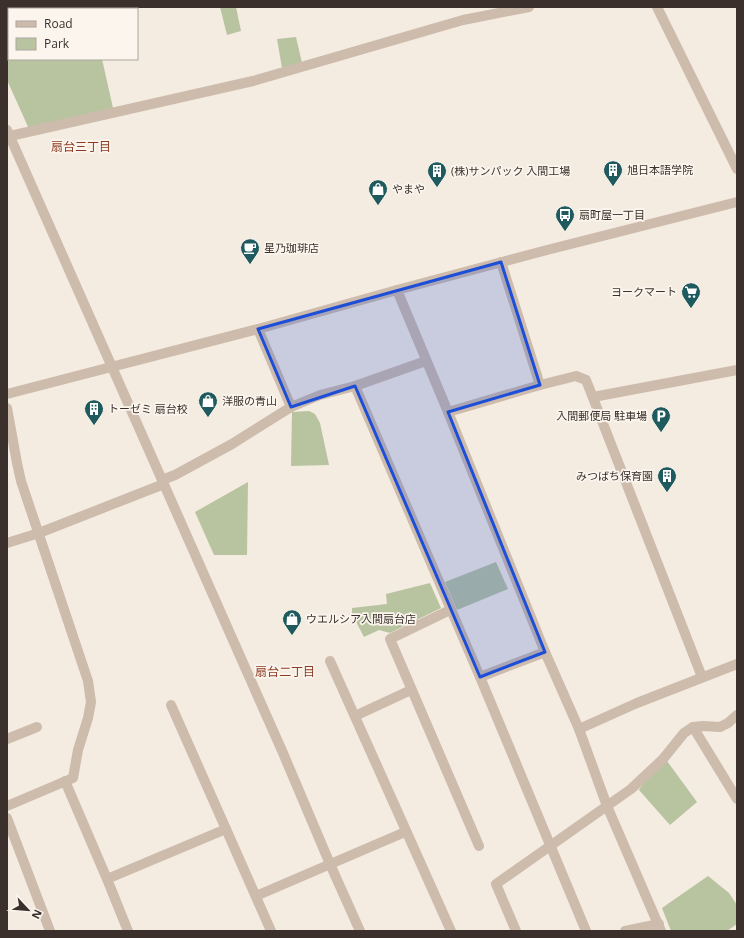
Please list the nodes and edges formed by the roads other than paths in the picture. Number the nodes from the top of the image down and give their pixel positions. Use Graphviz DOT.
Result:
graph roads {
  1 [pos="529,7"];
  2 [pos="657,7"];
  3 [pos="8,132"];
  4 [pos="737,169"];
  5 [pos="737,202"];
  6 [pos="501,262"];
  7 [pos="397,290"];
  8 [pos="258,329"];
  9 [pos="426,361"];
  10 [pos="112,366"];
  11 [pos="737,370"];
  12 [pos="540,385"];
  13 [pos="355,386"];
  14 [pos="7,394"];
  15 [pos="593,397"];
  16 [pos="291,407"];
  17 [pos="7,408"];
  18 [pos="448,412"];
  19 [pos="163,482"];
  20 [pos="39,533"];
  21 [pos="7,544"];
  22 [pos="450,610"];
  23 [pos="545,652"];
  24 [pos="330,661"];
  25 [pos="737,664"];
  26 [pos="480,677"];
  27 [pos="702,677"];
  28 [pos="411,690"];
  29 [pos="171,705"];
  30 [pos="737,715"];
  31 [pos="355,716"];
  32 [pos="37,727"];
  33 [pos="693,727"];
  34 [pos="579,728"];
  35 [pos="7,739"];
  36 [pos="65,781"];
  37 [pos="737,799"];
  38 [pos="7,806"];
  39 [pos="608,806"];
  40 [pos="7,818"];
  41 [pos="226,829"];
  42 [pos="406,832"];
  43 [pos="480,846"];
  44 [pos="551,846"];
  45 [pos="330,864"];
  46 [pos="107,879"];
  47 [pos="256,896"];
  48 [pos="660,928"];
  49 [pos="50,931"];
  50 [pos="128,931"];
  51 [pos="271,931"];
  52 [pos="360,931"];
  53 [pos="451,931"];
  54 [pos="516,931"];
  55 [pos="586,931"];
  56 [pos="625,931"];
  1 -- 3 [label="street"];
  2 -- 4 [label="street"];
  3 -- 10 [label="street"];
  5 -- 6 [label="street"];
  6 -- 7 [label="street"];
  6 -- 12 [label="street"];
  7 -- 8 [label="street"];
  7 -- 9 [label="street"];
  8 -- 10 [label="street"];
  8 -- 16 [label="street"];
  9 -- 13 [label="street"];
  9 -- 18 [label="street"];
  10 -- 14 [label="street"];
  10 -- 19 [label="street"];
  11 -- 15 [label="street"];
  12 -- 15 [label="street"];
  12 -- 18 [label="street"];
  13 -- 16 [label="street"];
  13 -- 22 [label="street"];
  15 -- 27 [label="street"];
  16 -- 19 [label="street"];
  17 -- 20 [label="street"];
  18 -- 23 [label="street"];
  19 -- 20 [label="street"];
  19 -- 45 [label="street"];
  20 -- 21 [label="street"];
  20 -- 36 [label="street"];
  22 -- 26 [label="street"];
  22 -- 28 [label="street"];
  23 -- 26 [label="street"];
  23 -- 34 [label="street"];
  24 -- 31 [label="street"];
  25 -- 27 [label="street"];
  26 -- 44 [label="street"];
  27 -- 34 [label="street"];
  28 -- 31 [label="street"];
  28 -- 43 [label="street"];
  29 -- 41 [label="street"];
  30 -- 33 [label="street"];
  31 -- 42 [label="street"];
  32 -- 35 [label="street"];
  33 -- 37 [label="street"];
  33 -- 39 [label="street"];
  34 -- 39 [label="street"];
  36 -- 38 [label="street"];
  36 -- 46 [label="street"];
  39 -- 44 [label="street"];
  39 -- 48 [label="street"];
  40 -- 49 [label="street"];
  41 -- 46 [label="street"];
  41 -- 47 [label="street"];
  42 -- 45 [label="street"];
  42 -- 53 [label="street"];
  44 -- 54 [label="street"];
  44 -- 55 [label="street"];
  45 -- 47 [label="street"];
  45 -- 52 [label="street"];
  46 -- 50 [label="street"];
  47 -- 51 [label="street"];
  48 -- 56 [label="street"];
}
